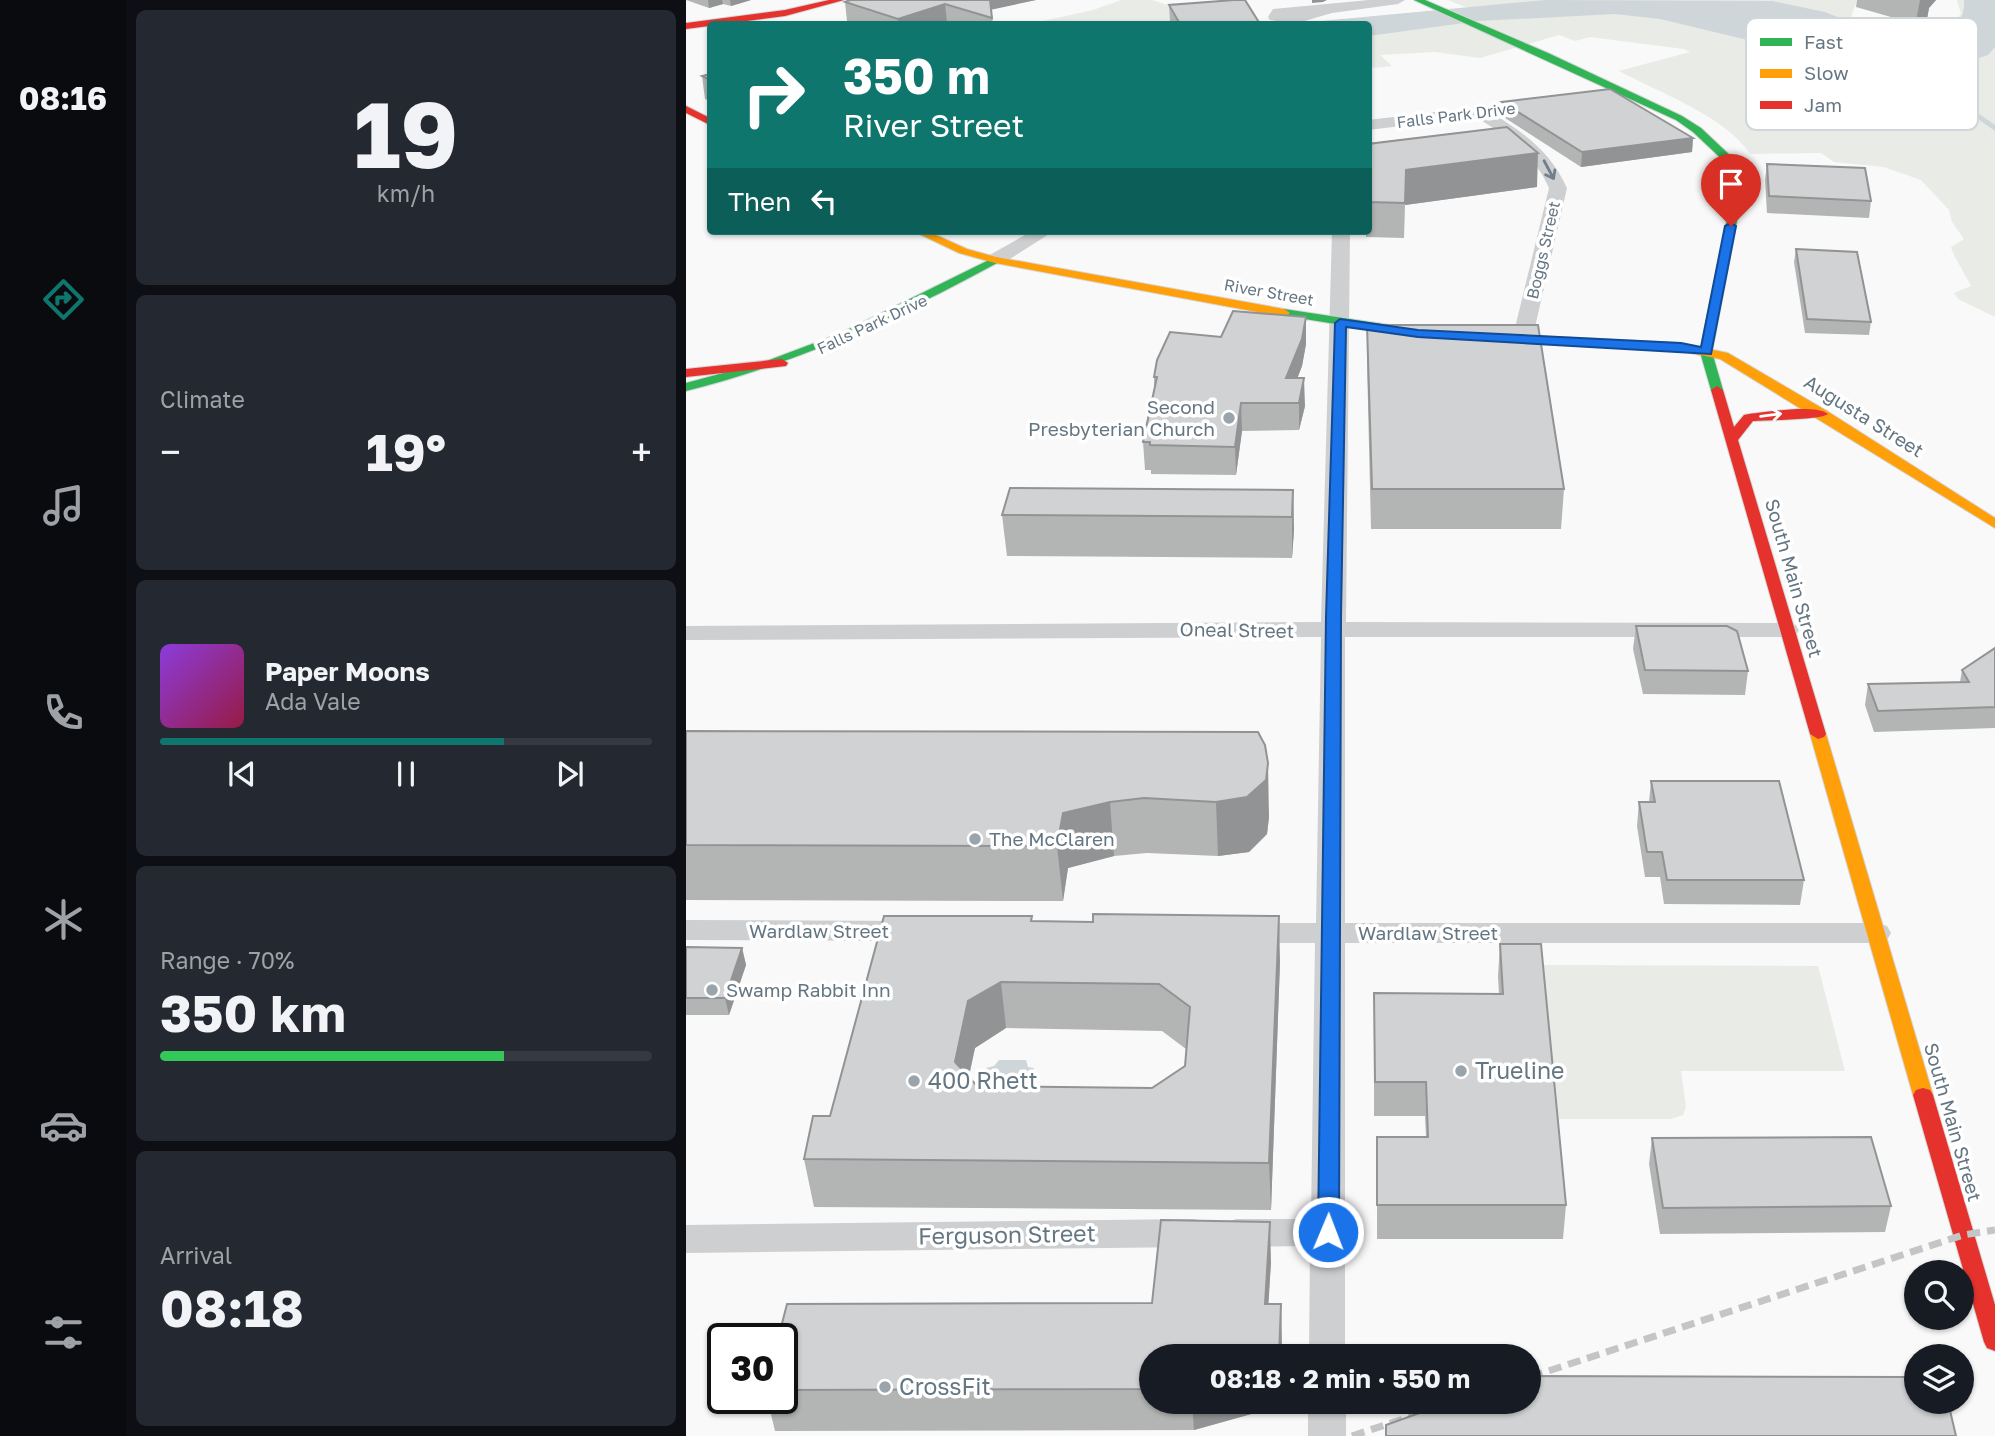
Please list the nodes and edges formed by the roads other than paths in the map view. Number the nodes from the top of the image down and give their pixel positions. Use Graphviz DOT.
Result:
graph roads {
  1 [pos="840,0"];
  2 [pos="1398,0"];
  3 [pos="1418,0"];
  4 [pos="1332,8"];
  5 [pos="724,21"];
  6 [pos="707,23"];
  7 [pos="686,26"];
  8 [pos="1626,93"];
  9 [pos="1600,96"];
  10 [pos="1506,108"];
  11 [pos="686,109"];
  12 [pos="1479,112"];
  13 [pos="707,120"];
  14 [pos="1372,125"];
  15 [pos="927,235"];
  16 [pos="1038,235"];
  17 [pos="1341,235"];
  18 [pos="995,260"];
  19 [pos="1340,323"];
  20 [pos="1429,334"];
  21 [pos="1482,337"];
  22 [pos="1522,340"];
  23 [pos="1706,352"];
  24 [pos="782,363"];
  25 [pos="686,373"];
  26 [pos="686,387"];
  27 [pos="1822,414"];
  28 [pos="1730,441"];
  29 [pos="1995,524"];
  30 [pos="1787,630"];
  31 [pos="1334,631"];
  32 [pos="686,633"];
  33 [pos="686,930"];
  34 [pos="944,932"];
  35 [pos="1220,933"];
  36 [pos="1876,933"];
  37 [pos="1332,934"];
  38 [pos="1328,1232"];
  39 [pos="686,1239"];
  40 [pos="1995,1342"];
  41 [pos="1327,1344"];
  42 [pos="1327,1414"];
  43 [pos="1327,1436"];
  1 -- 5 [label="main road"];
  2 -- 4 [label="street"];
  3 -- 8 [label="main road, South Main Street"];
  6 -- 7 [label="main road"];
  8 -- 9 [label="street"];
  8 -- 23 [label="main road, South Main Street"];
  10 -- 12 [label="street, Falls Park Drive"];
  11 -- 13 [label="main road"];
  12 -- 14 [label="street, Falls Park Drive"];
  12 -- 22 [label="street, Boggs Street, one-way"];
  15 -- 18 [label="main road, River Street"];
  16 -- 18 [label="street, Falls Park Drive"];
  17 -- 19 [label="street"];
  18 -- 19 [label="main road, River Street"];
  18 -- 24 [label="main road, Falls Park Drive"];
  19 -- 20 [label="main road, River Street"];
  19 -- 31 [label="street"];
  21 -- 22 [label="main road"];
  22 -- 23 [label="main road"];
  23 -- 27 [label="main road, Augusta Street"];
  23 -- 28 [label="main road, South Main Street"];
  24 -- 25 [label="main road"];
  24 -- 26 [label="main road, Falls Park Drive"];
  28 -- 27 [label="main road, one-way"];
  27 -- 29 [label="main road, Augusta Street"];
  28 -- 30 [label="main road, South Main Street"];
  30 -- 31 [label="street, Oneal Street"];
  30 -- 36 [label="main road, South Main Street"];
  31 -- 32 [label="street, Oneal Street"];
  31 -- 37 [label="street"];
  33 -- 34 [label="street, Wardlaw Street"];
  35 -- 37 [label="street, Wardlaw Street"];
  36 -- 37 [label="street, Wardlaw Street"];
  36 -- 40 [label="main road, South Main Street"];
  37 -- 38 [label="street"];
  38 -- 39 [label="street, Ferguson Street"];
  38 -- 41 [label="street"];
  42 -- 43 [label="street"];
}
